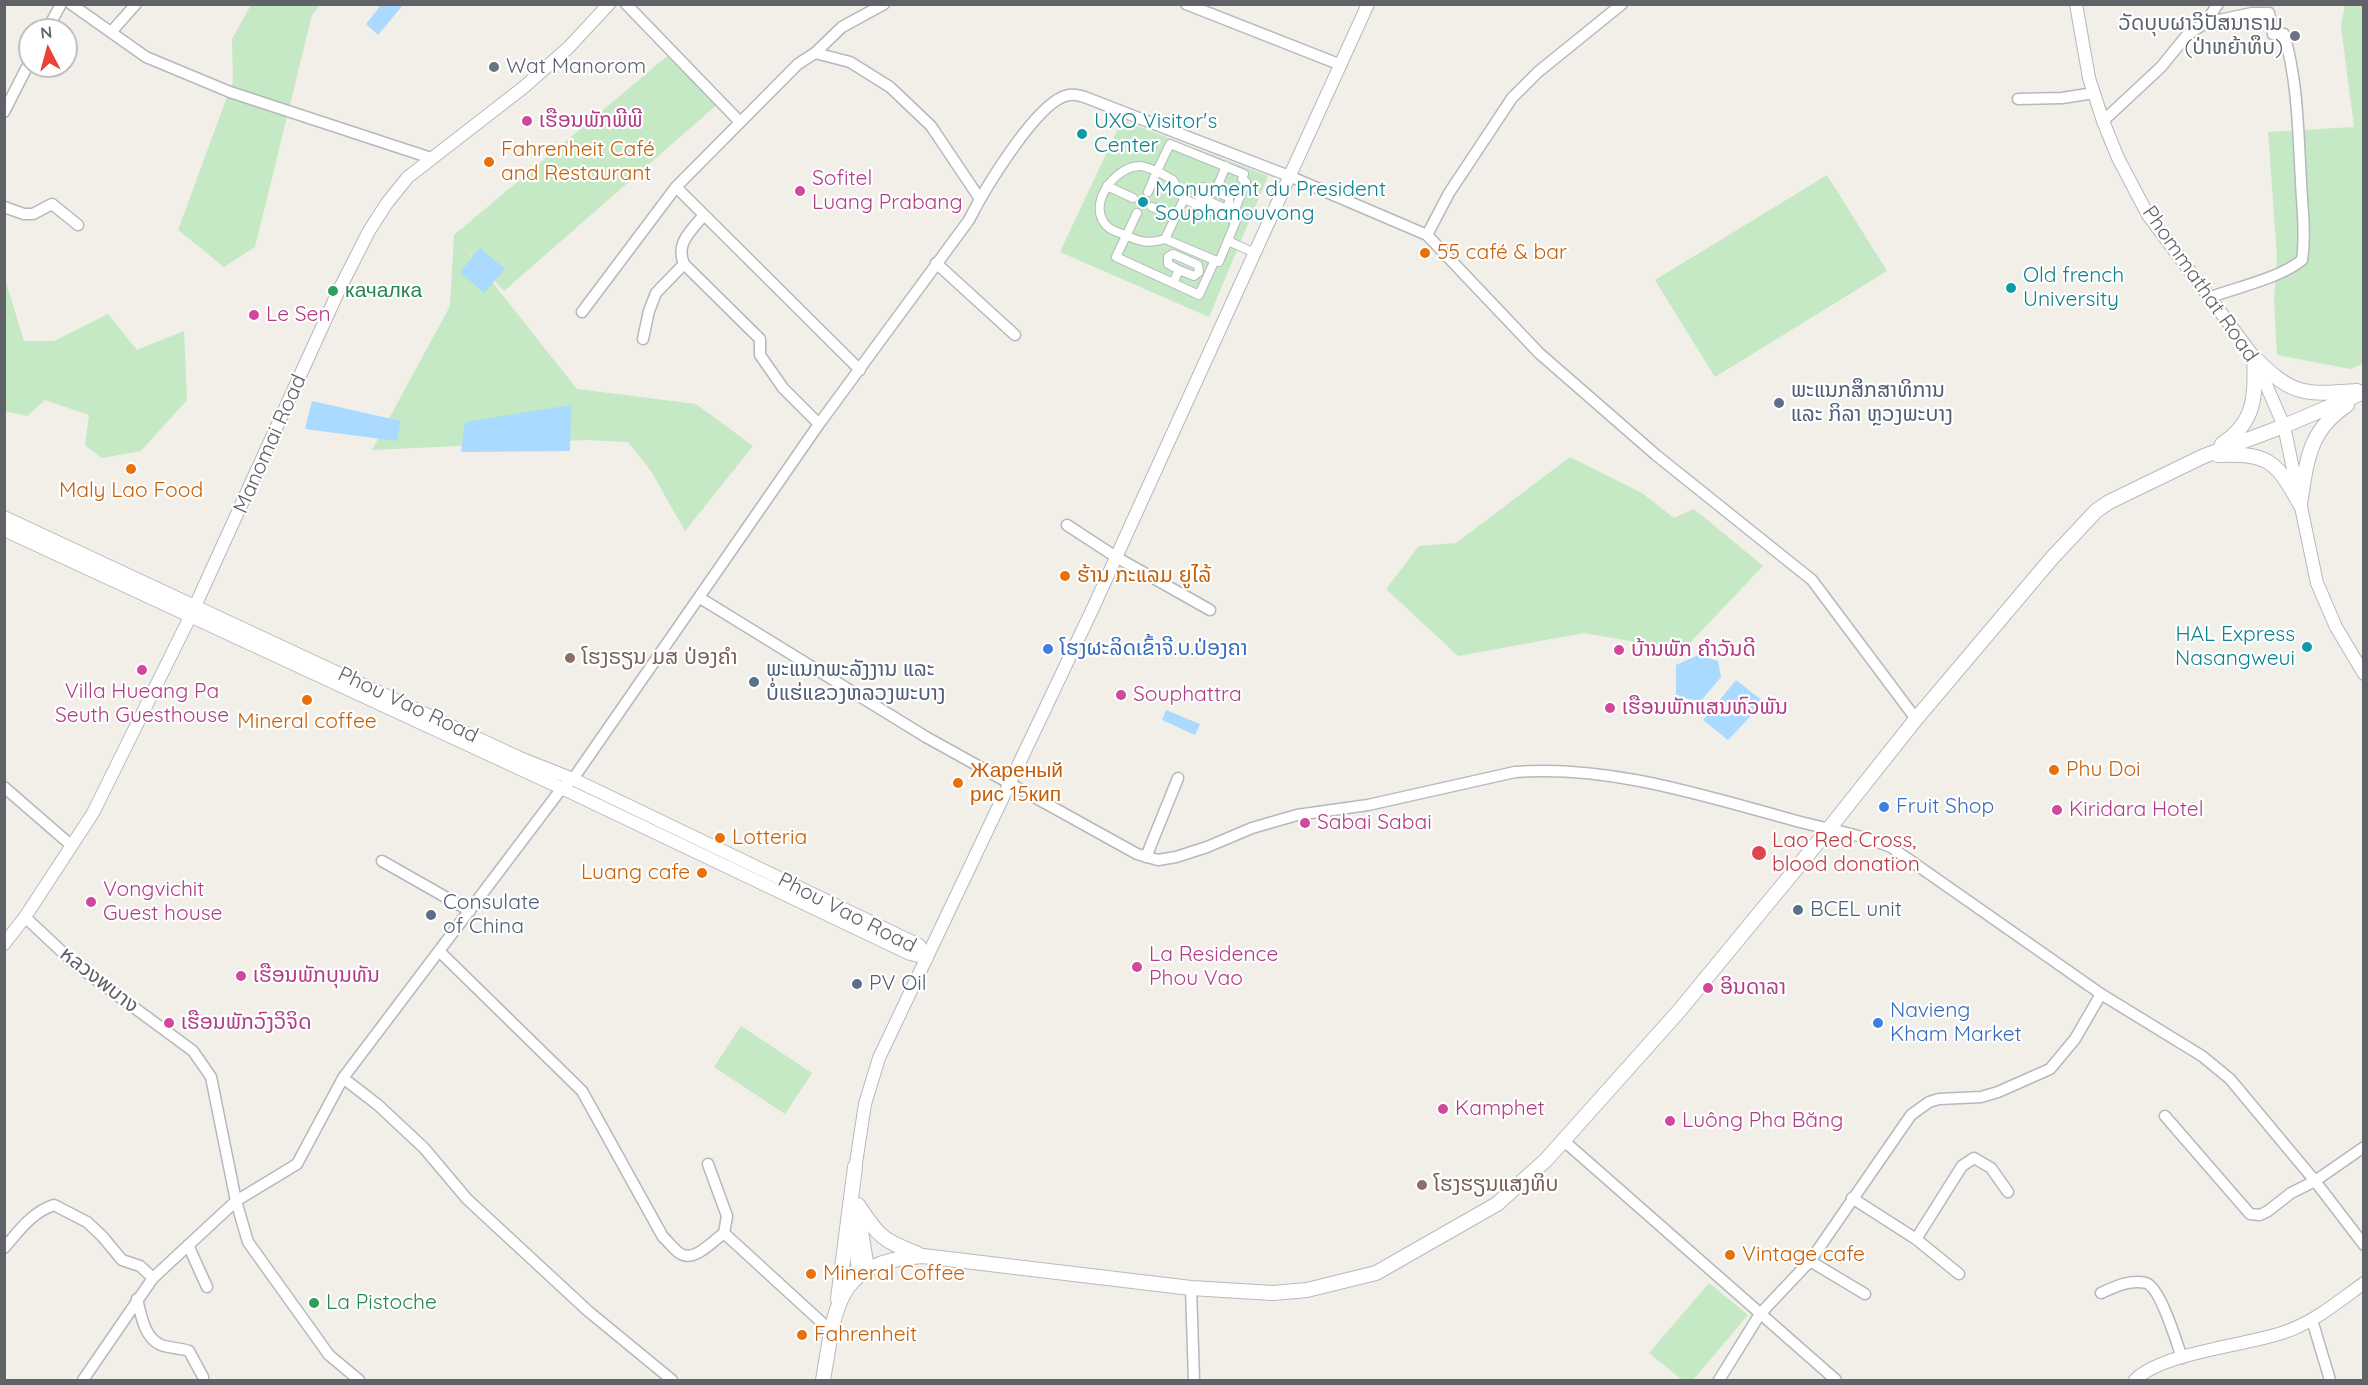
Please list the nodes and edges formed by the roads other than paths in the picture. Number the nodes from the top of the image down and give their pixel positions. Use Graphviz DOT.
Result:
graph roads {
  1 [pos="61,4"];
  2 [pos="71,4"];
  3 [pos="136,4"];
  4 [pos="609,4"];
  5 [pos="626,4"];
  6 [pos="884,4"];
  7 [pos="1186,4"];
  8 [pos="1368,4"];
  9 [pos="1622,4"];
  10 [pos="2076,4"];
  11 [pos="2218,4"];
  12 [pos="53,18"];
  13 [pos="2205,23"];
  14 [pos="112,32"];
  15 [pos="815,53"];
  16 [pos="1341,65"];
  17 [pos="21,78"];
  18 [pos="2094,93"];
  19 [pos="2018,99"];
  20 [pos="4,112"];
  21 [pos="2103,121"];
  22 [pos="740,122"];
  23 [pos="432,158"];
  24 [pos="1226,166"];
  25 [pos="1157,171"];
  26 [pos="1289,176"];
  27 [pos="676,186"];
  28 [pos="1107,186"];
  29 [pos="1148,192"];
  30 [pos="1215,192"];
  31 [pos="1133,198"];
  32 [pos="1184,199"];
  33 [pos="980,200"];
  34 [pos="4,207"];
  35 [pos="1152,207"];
  36 [pos="1137,213"];
  37 [pos="704,214"];
  38 [pos="1175,218"];
  39 [pos="1231,219"];
  40 [pos="78,225"];
  41 [pos="1126,236"];
  42 [pos="1427,236"];
  43 [pos="1165,239"];
  44 [pos="1228,241"];
  45 [pos="1255,253"];
  46 [pos="1215,260"];
  47 [pos="936,263"];
  48 [pos="684,264"];
  49 [pos="1179,270"];
  50 [pos="1173,283"];
  51 [pos="2211,297"];
  52 [pos="582,312"];
  53 [pos="1015,335"];
  54 [pos="643,339"];
  55 [pos="2254,357"];
  56 [pos="860,370"];
  57 [pos="2364,392"];
  58 [pos="819,424"];
  59 [pos="2284,426"];
  60 [pos="2204,456"];
  61 [pos="2300,504"];
  62 [pos="4,517"];
  63 [pos="1067,525"];
  64 [pos="4,530"];
  65 [pos="1116,557"];
  66 [pos="700,598"];
  67 [pos="194,610"];
  68 [pos="1210,610"];
  69 [pos="2364,674"];
  70 [pos="1916,719"];
  71 [pos="573,778"];
  72 [pos="1178,778"];
  73 [pos="1011,784"];
  74 [pos="4,787"];
  75 [pos="562,788"];
  76 [pos="14,796"];
  77 [pos="4,804"];
  78 [pos="1828,830"];
  79 [pos="72,846"];
  80 [pos="1146,857"];
  81 [pos="382,861"];
  82 [pos="470,911"];
  83 [pos="25,916"];
  84 [pos="4,944"];
  85 [pos="440,952"];
  86 [pos="927,958"];
  87 [pos="2101,994"];
  88 [pos="344,1078"];
  89 [pos="2165,1116"];
  90 [pos="1564,1141"];
  91 [pos="2364,1147"];
  92 [pos="708,1164"];
  93 [pos="855,1167"];
  94 [pos="2314,1180"];
  95 [pos="2008,1192"];
  96 [pos="1852,1198"];
  97 [pos="236,1202"];
  98 [pos="858,1205"];
  99 [pos="724,1233"];
  100 [pos="1916,1239"];
  101 [pos="188,1245"];
  102 [pos="2364,1245"];
  103 [pos="4,1248"];
  104 [pos="923,1256"];
  105 [pos="1810,1261"];
  106 [pos="863,1271"];
  107 [pos="1959,1274"];
  108 [pos="153,1278"];
  109 [pos="2364,1282"];
  110 [pos="207,1287"];
  111 [pos="1191,1288"];
  112 [pos="2101,1293"];
  113 [pos="1865,1294"];
  114 [pos="137,1299"];
  115 [pos="837,1305"];
  116 [pos="1760,1314"];
  117 [pos="2312,1320"];
  118 [pos="831,1331"];
  119 [pos="2182,1358"];
  120 [pos="203,1377"];
  121 [pos="83,1380"];
  122 [pos="359,1380"];
  123 [pos="672,1380"];
  124 [pos="823,1380"];
  125 [pos="1194,1380"];
  126 [pos="1719,1380"];
  127 [pos="1836,1380"];
  128 [pos="2135,1380"];
  129 [pos="2330,1380"];
  1 -- 12 [label="street"];
  2 -- 14 [label="street"];
  3 -- 14 [label="street"];
  4 -- 23 [label="street, Manomai Road"];
  5 -- 22 [label="street"];
  6 -- 15 [label="street"];
  7 -- 16 [label="street"];
  8 -- 16 [label="street"];
  9 -- 42 [label="street"];
  10 -- 18 [label="street, Phommathat Road"];
  11 -- 13 [label="street"];
  13 -- 21 [label="street"];
  13 -- 51 [label="street"];
  14 -- 23 [label="street"];
  15 -- 22 [label="street"];
  15 -- 33 [label="street"];
  16 -- 26 [label="street"];
  17 -- 20 [label="street"];
  18 -- 19 [label="street"];
  18 -- 21 [label="street, Phommathat Road"];
  21 -- 51 [label="street, Phommathat Road"];
  22 -- 27 [label="street"];
  23 -- 67 [label="street, Manomai Road"];
  24 -- 25 [label="street"];
  24 -- 30 [label="street"];
  24 -- 39 [label="street"];
  25 -- 28 [label="street"];
  25 -- 29 [label="street"];
  25 -- 32 [label="street"];
  26 -- 33 [label="street"];
  26 -- 42 [label="street"];
  26 -- 45 [label="street"];
  27 -- 37 [label="street"];
  27 -- 52 [label="street"];
  28 -- 31 [label="street"];
  28 -- 41 [label="street"];
  32 -- 38 [label="street"];
  32 -- 39 [label="street"];
  33 -- 47 [label="street"];
  34 -- 40 [label="street"];
  35 -- 38 [label="street"];
  36 -- 41 [label="street"];
  37 -- 48 [label="street"];
  37 -- 56 [label="street"];
  38 -- 43 [label="street"];
  39 -- 44 [label="street"];
  41 -- 43 [label="street"];
  41 -- 50 [label="street"];
  42 -- 70 [label="street"];
  43 -- 46 [label="street"];
  44 -- 45 [label="street"];
  44 -- 46 [label="street"];
  45 -- 65 [label="street"];
  46 -- 50 [label="street"];
  47 -- 53 [label="street"];
  47 -- 56 [label="street"];
  48 -- 54 [label="street"];
  48 -- 58 [label="street"];
  49 -- 50 [label="street"];
  51 -- 55 [label="street, Phommathat Road"];
  55 -- 57 [label="main road"];
  55 -- 59 [label="street, Phommathat Road"];
  55 -- 60 [label="main road"];
  56 -- 58 [label="street"];
  57 -- 59 [label="main road"];
  57 -- 61 [label="main road"];
  58 -- 66 [label="street"];
  59 -- 60 [label="main road"];
  59 -- 61 [label="street, Phommathat Road"];
  60 -- 61 [label="main road"];
  60 -- 70 [label="main road"];
  61 -- 69 [label="street, Phommathat Road"];
  62 -- 67 [label="street, Phou Vao Road"];
  63 -- 65 [label="street"];
  64 -- 67 [label="street, Phou Vao Road"];
  65 -- 68 [label="street"];
  65 -- 73 [label="street"];
  66 -- 71 [label="street"];
  66 -- 73 [label="street"];
  67 -- 71 [label="street, Phou Vao Road"];
  67 -- 75 [label="street, Phou Vao Road"];
  67 -- 79 [label="street, Manomai Road"];
  70 -- 78 [label="main road"];
  71 -- 75 [label="street"];
  71 -- 86 [label="street, Phou Vao Road"];
  72 -- 80 [label="street"];
  73 -- 80 [label="street"];
  73 -- 86 [label="street"];
  74 -- 76 [label="street"];
  75 -- 82 [label="street"];
  75 -- 86 [label="street, Phou Vao Road"];
  76 -- 77 [label="street"];
  76 -- 79 [label="street"];
  78 -- 80 [label="street"];
  78 -- 87 [label="street"];
  78 -- 90 [label="main road"];
  79 -- 83 [label="street, Manomai Road"];
  81 -- 82 [label="street"];
  82 -- 85 [label="street"];
  83 -- 84 [label="street, Manomai Road"];
  83 -- 97 [label="street, หลวงพบาง"];
  85 -- 88 [label="street"];
  85 -- 99 [label="street"];
  86 -- 93 [label="street"];
  87 -- 94 [label="street"];
  87 -- 96 [label="street"];
  88 -- 97 [label="street"];
  88 -- 123 [label="street"];
  89 -- 94 [label="street"];
  90 -- 111 [label="main road"];
  90 -- 116 [label="street"];
  91 -- 94 [label="street"];
  92 -- 99 [label="street"];
  93 -- 98 [label="street"];
  93 -- 106 [label="street"];
  93 -- 115 [label="main road"];
  94 -- 102 [label="street"];
  95 -- 100 [label="street"];
  96 -- 100 [label="street"];
  96 -- 105 [label="street"];
  97 -- 101 [label="street"];
  97 -- 122 [label="street, หลวงพบาง"];
  98 -- 104 [label="main road"];
  98 -- 106 [label="street"];
  99 -- 118 [label="street"];
  100 -- 107 [label="street"];
  101 -- 108 [label="street"];
  101 -- 110 [label="street"];
  103 -- 108 [label="street"];
  104 -- 106 [label="main road"];
  104 -- 111 [label="main road"];
  105 -- 113 [label="street"];
  105 -- 116 [label="street"];
  106 -- 115 [label="main road"];
  108 -- 114 [label="street"];
  109 -- 117 [label="street"];
  111 -- 125 [label="street"];
  112 -- 119 [label="street"];
  114 -- 120 [label="street"];
  114 -- 121 [label="street"];
  115 -- 118 [label="main road"];
  116 -- 126 [label="street"];
  116 -- 127 [label="street"];
  117 -- 119 [label="street"];
  117 -- 129 [label="street"];
  118 -- 124 [label="main road"];
  119 -- 128 [label="street"];
}
